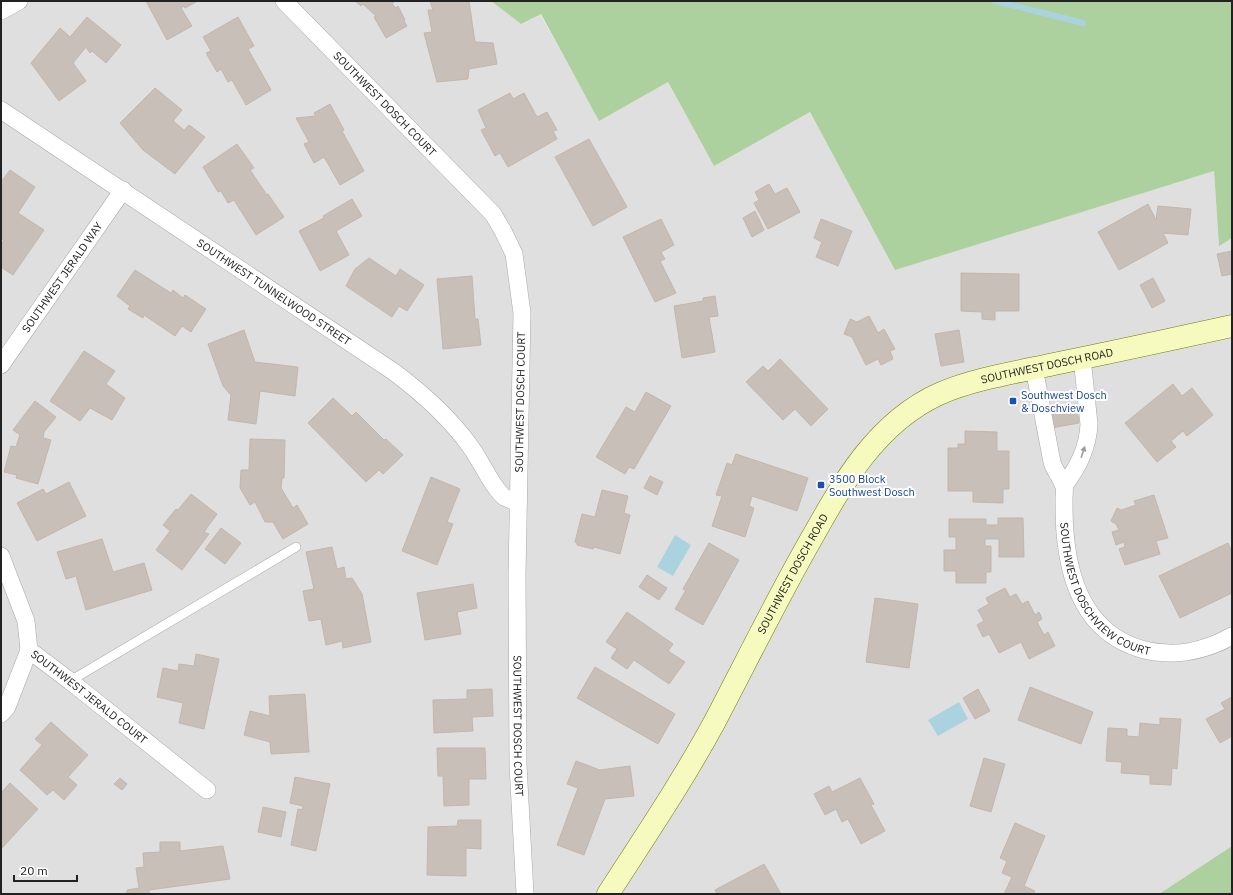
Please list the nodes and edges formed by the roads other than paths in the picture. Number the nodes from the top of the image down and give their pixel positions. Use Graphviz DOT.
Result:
graph roads {
  1 [pos="19,1"];
  2 [pos="284,1"];
  3 [pos="1,11"];
  4 [pos="1,110"];
  5 [pos="123,190"];
  6 [pos="1232,326"];
  7 [pos="1082,358"];
  8 [pos="1,365"];
  9 [pos="1034,368"];
  10 [pos="1064,486"];
  11 [pos="518,504"];
  12 [pos="296,547"];
  13 [pos="1,556"];
  14 [pos="1232,636"];
  15 [pos="29,650"];
  16 [pos="70,681"];
  17 [pos="1,714"];
  18 [pos="207,790"];
  19 [pos="525,894"];
  20 [pos="608,894"];
  1 -- 3 [label="street"];
  2 -- 11 [label="street, SOUTHWEST DOSCH COURT"];
  4 -- 5 [label="street, SOUTHWEST TUNNELWOOD STREET"];
  5 -- 8 [label="street, SOUTHWEST JERALD WAY"];
  5 -- 11 [label="street, SOUTHWEST TUNNELWOOD STREET"];
  6 -- 7 [label="street, SOUTHWEST DOSCH ROAD"];
  7 -- 9 [label="street, SOUTHWEST DOSCH ROAD"];
  10 -- 7 [label="street, one-way"];
  9 -- 10 [label="street, SOUTHWEST DOSCHVIEW COURT"];
  9 -- 20 [label="street, SOUTHWEST DOSCH ROAD"];
  10 -- 14 [label="street, SOUTHWEST DOSCHVIEW COURT"];
  11 -- 19 [label="street, SOUTHWEST DOSCH COURT"];
  12 -- 16 [label="lane"];
  13 -- 15 [label="street, SOUTHWEST JERALD COURT"];
  15 -- 16 [label="street, SOUTHWEST JERALD COURT"];
  15 -- 17 [label="street"];
  16 -- 18 [label="street, SOUTHWEST JERALD COURT"];
}
